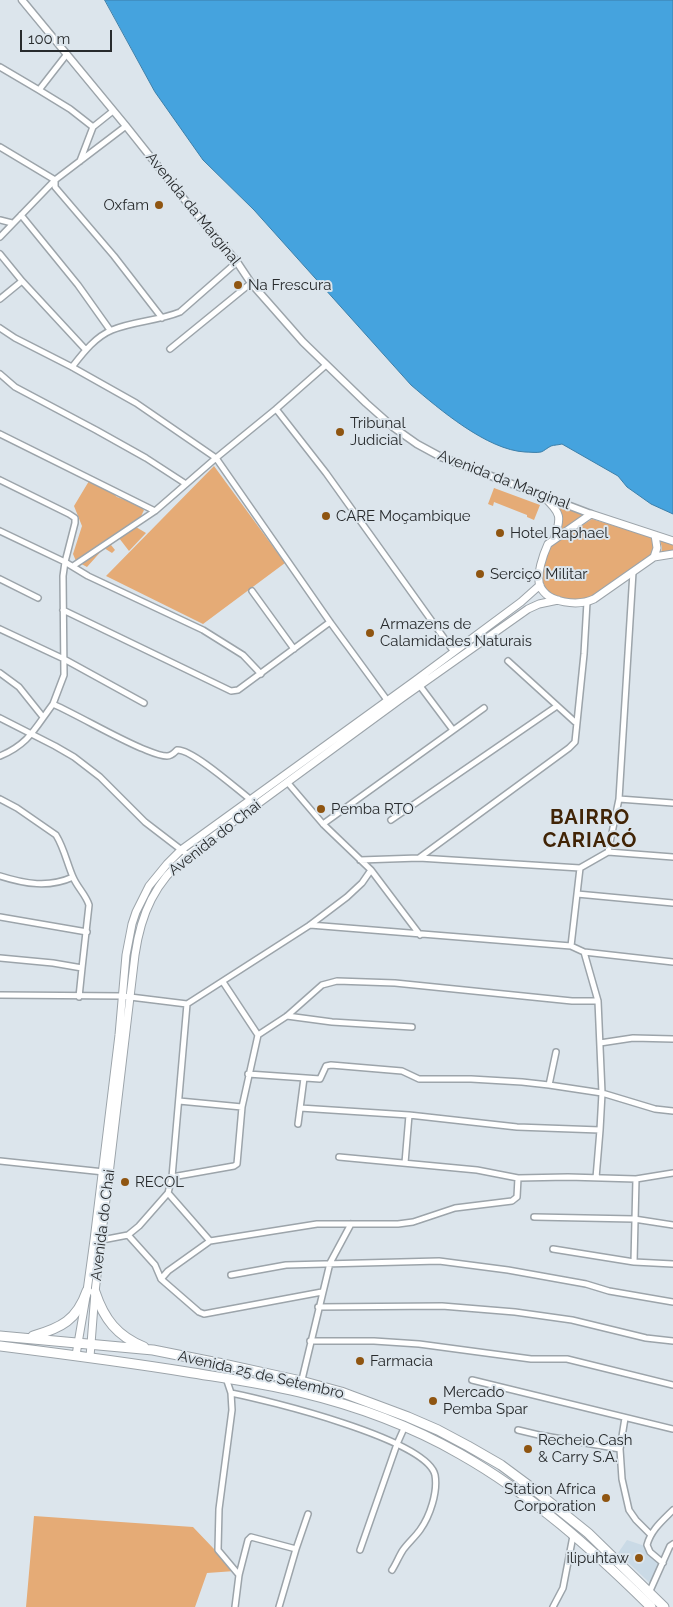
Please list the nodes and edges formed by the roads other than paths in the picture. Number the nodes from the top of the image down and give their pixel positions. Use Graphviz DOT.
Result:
graph roads {
  1 [pos="22,0"];
  2 [pos="67,54"];
  3 [pos="0,67"];
  4 [pos="39,90"];
  5 [pos="113,111"];
  6 [pos="126,126"];
  7 [pos="94,127"];
  8 [pos="0,147"];
  9 [pos="80,161"];
  10 [pos="55,180"];
  11 [pos="22,215"];
  12 [pos="0,220"];
  13 [pos="12,223"];
  14 [pos="0,238"];
  15 [pos="0,254"];
  16 [pos="237,262"];
  17 [pos="22,281"];
  18 [pos="251,283"];
  19 [pos="0,299"];
  20 [pos="162,318"];
  21 [pos="0,328"];
  22 [pos="110,330"];
  23 [pos="170,349"];
  24 [pos="85,350"];
  25 [pos="326,365"];
  26 [pos="72,367"];
  27 [pos="0,374"];
  28 [pos="276,409"];
  29 [pos="0,434"];
  30 [pos="216,458"];
  31 [pos="0,480"];
  32 [pos="186,484"];
  33 [pos="544,497"];
  34 [pos="155,511"];
  35 [pos="591,514"];
  36 [pos="0,530"];
  37 [pos="655,535"];
  38 [pos="554,539"];
  39 [pos="673,541"];
  40 [pos="673,554"];
  41 [pos="654,557"];
  42 [pos="65,562"];
  43 [pos="73,566"];
  44 [pos="633,572"];
  45 [pos="0,579"];
  46 [pos="540,585"];
  47 [pos="252,591"];
  48 [pos="38,598"];
  49 [pos="558,600"];
  50 [pos="587,602"];
  51 [pos="63,610"];
  52 [pos="330,622"];
  53 [pos="0,629"];
  54 [pos="294,649"];
  55 [pos="454,652"];
  56 [pos="64,659"];
  57 [pos="508,662"];
  58 [pos="0,672"];
  59 [pos="261,674"];
  60 [pos="420,686"];
  61 [pos="387,700"];
  62 [pos="144,703"];
  63 [pos="53,704"];
  64 [pos="557,706"];
  65 [pos="484,708"];
  66 [pos="43,717"];
  67 [pos="0,718"];
  68 [pos="576,722"];
  69 [pos="453,730"];
  70 [pos="31,734"];
  71 [pos="0,756"];
  72 [pos="288,783"];
  73 [pos="619,798"];
  74 [pos="0,799"];
  75 [pos="251,800"];
  76 [pos="673,803"];
  77 [pos="391,820"];
  78 [pos="323,824"];
  79 [pos="181,850"];
  80 [pos="608,852"];
  81 [pos="188,855"];
  82 [pos="673,857"];
  83 [pos="419,858"];
  84 [pos="360,860"];
  85 [pos="580,868"];
  86 [pos="371,870"];
  87 [pos="0,876"];
  88 [pos="73,877"];
  89 [pos="577,894"];
  90 [pos="673,903"];
  91 [pos="0,917"];
  92 [pos="310,925"];
  93 [pos="87,932"];
  94 [pos="420,935"];
  95 [pos="571,946"];
  96 [pos="584,952"];
  97 [pos="0,958"];
  98 [pos="673,962"];
  99 [pos="82,968"];
  100 [pos="222,982"];
  101 [pos="0,995"];
  102 [pos="79,996"];
  103 [pos="122,996"];
  104 [pos="130,998"];
  105 [pos="598,1001"];
  106 [pos="187,1004"];
  107 [pos="287,1016"];
  108 [pos="412,1027"];
  109 [pos="258,1035"];
  110 [pos="673,1039"];
  111 [pos="600,1043"];
  112 [pos="556,1052"];
  113 [pos="248,1074"];
  114 [pos="304,1078"];
  115 [pos="549,1085"];
  116 [pos="602,1093"];
  117 [pos="179,1101"];
  118 [pos="242,1107"];
  119 [pos="300,1108"];
  120 [pos="673,1111"];
  121 [pos="409,1115"];
  122 [pos="298,1124"];
  123 [pos="600,1130"];
  124 [pos="340,1157"];
  125 [pos="0,1161"];
  126 [pos="405,1163"];
  127 [pos="106,1173"];
  128 [pos="673,1173"];
  129 [pos="172,1177"];
  130 [pos="518,1178"];
  131 [pos="596,1178"];
  132 [pos="636,1179"];
  133 [pos="168,1193"];
  134 [pos="534,1217"];
  135 [pos="634,1219"];
  136 [pos="351,1224"];
  137 [pos="673,1225"];
  138 [pos="128,1235"];
  139 [pos="102,1240"];
  140 [pos="210,1241"];
  141 [pos="553,1249"];
  142 [pos="634,1262"];
  143 [pos="330,1263"];
  144 [pos="673,1264"];
  145 [pos="231,1275"];
  146 [pos="161,1279"];
  147 [pos="91,1292"];
  148 [pos="322,1292"];
  149 [pos="673,1302"];
  150 [pos="318,1307"];
  151 [pos="0,1336"];
  152 [pos="28,1337"];
  153 [pos="310,1341"];
  154 [pos="673,1341"];
  155 [pos="78,1342"];
  156 [pos="90,1344"];
  157 [pos="0,1346"];
  158 [pos="152,1350"];
  159 [pos="76,1355"];
  160 [pos="90,1357"];
  161 [pos="226,1378"];
  162 [pos="472,1380"];
  163 [pos="301,1381"];
  164 [pos="673,1385"];
  165 [pos="230,1392"];
  166 [pos="299,1392"];
  167 [pos="408,1417"];
  168 [pos="625,1418"];
  169 [pos="404,1427"];
  170 [pos="673,1428"];
  171 [pos="518,1430"];
  172 [pos="397,1444"];
  173 [pos="620,1449"];
  174 [pos="673,1510"];
  175 [pos="308,1514"];
  176 [pos="651,1535"];
  177 [pos="573,1536"];
  178 [pos="673,1544"];
  179 [pos="296,1549"];
  180 [pos="360,1550"];
  181 [pos="663,1563"];
  182 [pos="392,1570"];
  183 [pos="240,1575"];
  184 [pos="649,1600"];
  185 [pos="236,1607"];
  186 [pos="279,1607"];
  187 [pos="553,1607"];
  188 [pos="664,1607"];
  1 -- 2 [label="street, Avenida da Marginal"];
  2 -- 4 [label="street"];
  2 -- 5 [label="street, Avenida da Marginal"];
  3 -- 4 [label="street"];
  4 -- 7 [label="street"];
  5 -- 6 [label="street, Avenida da Marginal"];
  5 -- 7 [label="street"];
  6 -- 9 [label="street"];
  6 -- 16 [label="street, Avenida da Marginal"];
  7 -- 9 [label="street"];
  8 -- 10 [label="street"];
  9 -- 10 [label="street"];
  10 -- 11 [label="street"];
  10 -- 20 [label="street"];
  11 -- 13 [label="street"];
  11 -- 22 [label="street"];
  12 -- 13 [label="street"];
  13 -- 14 [label="street"];
  15 -- 17 [label="street"];
  16 -- 18 [label="street, Avenida da Marginal"];
  16 -- 20 [label="street"];
  17 -- 19 [label="street"];
  17 -- 24 [label="street"];
  18 -- 23 [label="street"];
  18 -- 25 [label="street, Avenida da Marginal"];
  20 -- 22 [label="street"];
  21 -- 26 [label="street"];
  22 -- 24 [label="street"];
  24 -- 26 [label="street"];
  25 -- 28 [label="street"];
  25 -- 33 [label="street, Avenida da Marginal"];
  26 -- 30 [label="street"];
  27 -- 32 [label="street"];
  28 -- 30 [label="street"];
  28 -- 55 [label="street"];
  29 -- 34 [label="street"];
  30 -- 32 [label="street"];
  30 -- 52 [label="street"];
  31 -- 42 [label="street"];
  32 -- 34 [label="street"];
  33 -- 35 [label="street, Avenida da Marginal"];
  33 -- 38 [label="main road"];
  34 -- 43 [label="street"];
  35 -- 37 [label="main road, Avenida da Marginal"];
  35 -- 38 [label="main road"];
  36 -- 42 [label="street"];
  37 -- 39 [label="main road, Avenida da Marginal"];
  37 -- 41 [label="main road"];
  38 -- 46 [label="main road"];
  40 -- 41 [label="main road"];
  41 -- 44 [label="main road"];
  42 -- 43 [label="street"];
  42 -- 51 [label="street"];
  43 -- 59 [label="street"];
  44 -- 50 [label="main road"];
  44 -- 73 [label="street"];
  45 -- 48 [label="street"];
  46 -- 49 [label="main road"];
  46 -- 55 [label="main road, Avenida do Chai"];
  47 -- 54 [label="street"];
  49 -- 50 [label="main road, Avenida do Chai"];
  49 -- 60 [label="main road, Avenida do Chai"];
  50 -- 68 [label="street"];
  51 -- 56 [label="street"];
  51 -- 59 [label="street"];
  52 -- 54 [label="street"];
  52 -- 61 [label="street"];
  53 -- 56 [label="street"];
  54 -- 59 [label="street"];
  55 -- 61 [label="main road, Avenida do Chai"];
  56 -- 62 [label="street"];
  56 -- 63 [label="street"];
  57 -- 64 [label="street"];
  58 -- 66 [label="street"];
  60 -- 69 [label="street"];
  60 -- 72 [label="main road, Avenida do Chai"];
  61 -- 75 [label="main road, Avenida do Chai"];
  63 -- 66 [label="street"];
  63 -- 75 [label="street"];
  64 -- 68 [label="street"];
  64 -- 77 [label="street"];
  65 -- 69 [label="street"];
  66 -- 70 [label="street"];
  67 -- 70 [label="street"];
  68 -- 83 [label="street"];
  69 -- 78 [label="street"];
  70 -- 71 [label="street"];
  70 -- 79 [label="street"];
  72 -- 78 [label="street"];
  72 -- 81 [label="main road, Avenida do Chai"];
  73 -- 76 [label="street"];
  73 -- 80 [label="street"];
  74 -- 88 [label="street"];
  75 -- 79 [label="main road, Avenida do Chai"];
  78 -- 84 [label="street"];
  79 -- 81 [label="street"];
  79 -- 103 [label="main road, Avenida do Chai"];
  80 -- 82 [label="street"];
  80 -- 85 [label="street"];
  81 -- 104 [label="main road, Avenida do Chai"];
  83 -- 84 [label="street"];
  83 -- 85 [label="street"];
  84 -- 86 [label="street"];
  85 -- 89 [label="street"];
  86 -- 92 [label="street"];
  86 -- 94 [label="street"];
  87 -- 88 [label="street"];
  88 -- 93 [label="street"];
  89 -- 90 [label="street"];
  89 -- 95 [label="street"];
  91 -- 93 [label="street"];
  92 -- 94 [label="street"];
  92 -- 100 [label="street"];
  93 -- 99 [label="street"];
  94 -- 95 [label="street"];
  95 -- 96 [label="street"];
  96 -- 98 [label="street"];
  96 -- 105 [label="street"];
  97 -- 99 [label="street"];
  99 -- 102 [label="street"];
  100 -- 106 [label="street"];
  100 -- 109 [label="street"];
  101 -- 102 [label="street"];
  102 -- 103 [label="street"];
  103 -- 104 [label="street"];
  103 -- 127 [label="main road, Avenida do Chai"];
  104 -- 106 [label="street"];
  104 -- 127 [label="main road, Avenida do Chai"];
  105 -- 107 [label="street"];
  105 -- 111 [label="street"];
  106 -- 117 [label="street"];
  107 -- 108 [label="street"];
  107 -- 109 [label="street"];
  109 -- 113 [label="street"];
  110 -- 111 [label="street"];
  111 -- 116 [label="street"];
  112 -- 115 [label="street"];
  113 -- 114 [label="street"];
  113 -- 118 [label="street"];
  114 -- 115 [label="street"];
  114 -- 119 [label="street"];
  115 -- 116 [label="street"];
  116 -- 120 [label="street"];
  116 -- 123 [label="street"];
  117 -- 118 [label="street"];
  117 -- 129 [label="street"];
  118 -- 129 [label="street"];
  119 -- 121 [label="street"];
  119 -- 122 [label="street"];
  121 -- 123 [label="street"];
  121 -- 126 [label="street"];
  123 -- 131 [label="street"];
  124 -- 126 [label="street"];
  125 -- 127 [label="street"];
  126 -- 130 [label="street"];
  127 -- 139 [label="main road, Avenida do Chai"];
  127 -- 147 [label="main road, Avenida do Chai"];
  128 -- 132 [label="street"];
  129 -- 133 [label="street"];
  130 -- 131 [label="street"];
  130 -- 136 [label="street"];
  131 -- 132 [label="street"];
  132 -- 135 [label="street"];
  133 -- 138 [label="street"];
  133 -- 140 [label="street"];
  134 -- 135 [label="street"];
  135 -- 137 [label="street"];
  135 -- 142 [label="street"];
  136 -- 140 [label="street"];
  136 -- 143 [label="street"];
  138 -- 139 [label="street"];
  138 -- 146 [label="street"];
  139 -- 147 [label="main road, Avenida do Chai"];
  140 -- 146 [label="street"];
  141 -- 142 [label="street"];
  142 -- 144 [label="street"];
  143 -- 145 [label="street"];
  143 -- 148 [label="street"];
  143 -- 149 [label="street"];
  146 -- 148 [label="street"];
  147 -- 152 [label="highway"];
  147 -- 155 [label="main road, Avenida do Chai"];
  147 -- 156 [label="main road, Avenida do Chai"];
  147 -- 158 [label="highway"];
  148 -- 150 [label="street"];
  150 -- 153 [label="street"];
  150 -- 154 [label="street"];
  151 -- 152 [label="highway, Avenida 25 de Setembro"];
  152 -- 155 [label="highway, Avenida 25 de Setembro"];
  153 -- 163 [label="street"];
  153 -- 164 [label="street"];
  155 -- 156 [label="highway, Avenida 25 de Setembro"];
  155 -- 159 [label="main road, Avenida do Chai"];
  156 -- 158 [label="highway, Avenida 25 de Setembro"];
  156 -- 160 [label="main road, Avenida do Chai"];
  157 -- 159 [label="highway, Avenida 25 de Setembro"];
  158 -- 163 [label="highway, Avenida 25 de Setembro"];
  159 -- 160 [label="highway, Avenida 25 de Setembro"];
  160 -- 161 [label="highway, Avenida 25 de Setembro"];
  161 -- 165 [label="street"];
  161 -- 166 [label="highway, Avenida 25 de Setembro"];
  162 -- 168 [label="street"];
  163 -- 166 [label="street"];
  163 -- 167 [label="highway, Avenida 25 de Setembro"];
  165 -- 172 [label="street"];
  165 -- 183 [label="street"];
  166 -- 169 [label="highway, Avenida 25 de Setembro"];
  167 -- 169 [label="street"];
  167 -- 184 [label="highway, Avenida 25 de Setembro"];
  168 -- 170 [label="street"];
  168 -- 173 [label="street"];
  169 -- 172 [label="street"];
  169 -- 177 [label="highway, Avenida 25 de Setembro"];
  171 -- 173 [label="street"];
  172 -- 180 [label="street"];
  172 -- 182 [label="street"];
  173 -- 176 [label="street"];
  174 -- 176 [label="street"];
  175 -- 179 [label="street"];
  176 -- 181 [label="street"];
  177 -- 184 [label="highway, Avenida 25 de Setembro"];
  177 -- 187 [label="street"];
  178 -- 181 [label="street"];
  179 -- 183 [label="street"];
  179 -- 186 [label="street"];
  181 -- 184 [label="street"];
  183 -- 185 [label="street"];
  184 -- 188 [label="highway, Avenida 25 de Setembro"];
}
